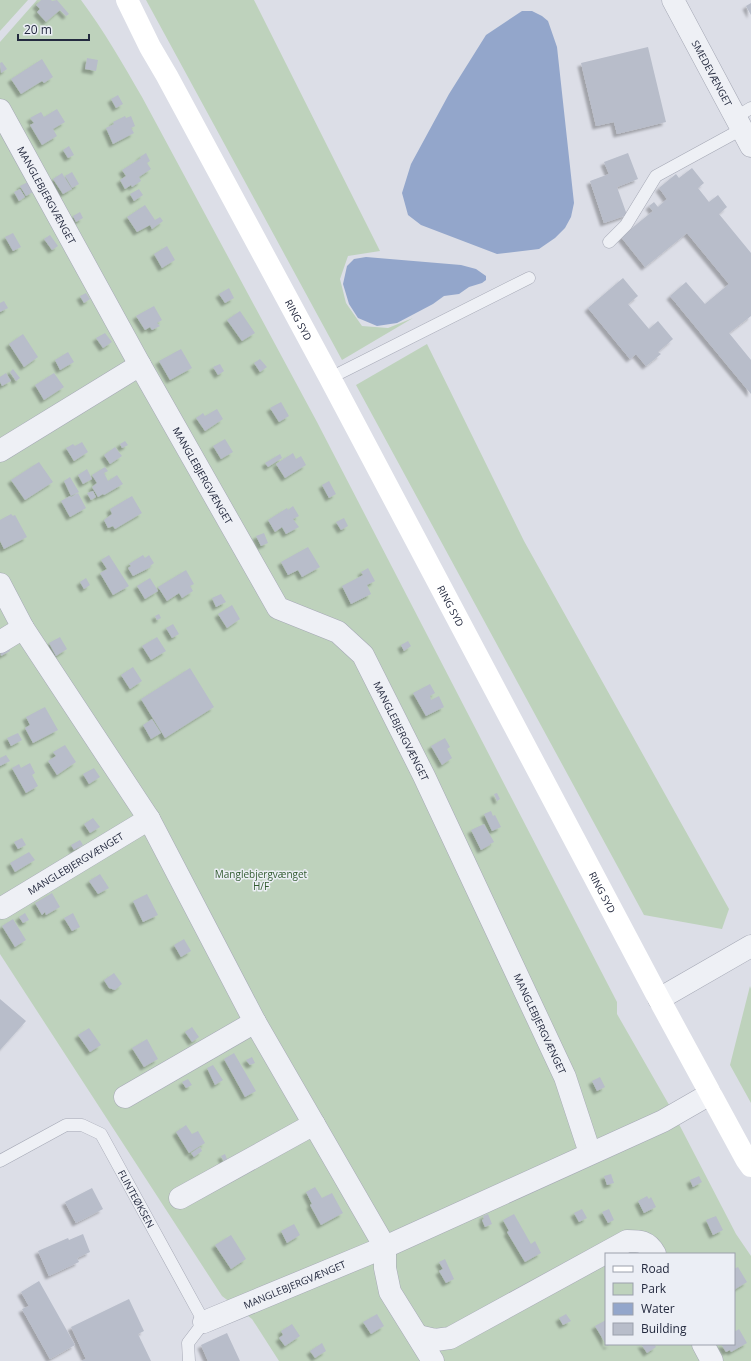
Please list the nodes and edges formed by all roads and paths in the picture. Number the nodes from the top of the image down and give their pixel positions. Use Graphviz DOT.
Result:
graph roads {
  1 [pos="113,0"];
  2 [pos="127,0"];
  3 [pos="673,0"];
  4 [pos="150,47"];
  5 [pos="0,110"];
  6 [pos="745,125"];
  7 [pos="609,242"];
  8 [pos="529,278"];
  9 [pos="140,365"];
  10 [pos="330,378"];
  11 [pos="0,451"];
  12 [pos="0,584"];
  13 [pos="23,628"];
  14 [pos="0,642"];
  15 [pos="149,819"];
  16 [pos="2,908"];
  17 [pos="751,946"];
  18 [pos="659,999"];
  19 [pos="255,1022"];
  20 [pos="710,1094"];
  21 [pos="125,1097"];
  22 [pos="314,1124"];
  23 [pos="590,1154"];
  24 [pos="0,1161"];
  25 [pos="751,1166"];
  26 [pos="180,1198"];
  27 [pos="385,1247"];
  28 [pos="605,1253"];
  29 [pos="605,1253"];
  30 [pos="654,1253"];
  31 [pos="204,1322"];
  32 [pos="418,1336"];
  33 [pos="704,1345"];
  34 [pos="189,1361"];
  35 [pos="433,1361"];
  36 [pos="712,1361"];
  1 -- 4 [label="main road, RING SYD"];
  2 -- 4 [label="main road, RING SYD"];
  3 -- 6 [label="street, SMEDEVÆNGET"];
  4 -- 10 [label="main road, RING SYD"];
  5 -- 9 [label="street, MANGLEBJERGVÆNGET"];
  6 -- 7 [label="lane"];
  8 -- 10 [label="lane"];
  9 -- 11 [label="street"];
  9 -- 23 [label="street, MANGLEBJERGVÆNGET"];
  10 -- 18 [label="main road, RING SYD"];
  12 -- 13 [label="street"];
  13 -- 14 [label="street"];
  13 -- 15 [label="street"];
  15 -- 16 [label="street, MANGLEBJERGVÆNGET"];
  15 -- 19 [label="street"];
  17 -- 18 [label="street"];
  18 -- 20 [label="main road, RING SYD"];
  19 -- 21 [label="street"];
  19 -- 22 [label="street"];
  20 -- 23 [label="street, MANGLEBJERGVÆNGET"];
  20 -- 25 [label="main road, RING SYD"];
  22 -- 26 [label="street"];
  22 -- 27 [label="street"];
  23 -- 27 [label="street, MANGLEBJERGVÆNGET"];
  24 -- 31 [label="lane, FLINTEØKSEN"];
  27 -- 31 [label="street, MANGLEBJERGVÆNGET"];
  27 -- 32 [label="street"];
  28 -- 32 [label="street"];
  29 -- 30 [label="street"];
  31 -- 34 [label="lane"];
  32 -- 35 [label="street"];
  33 -- 36 [label="street"];
}
